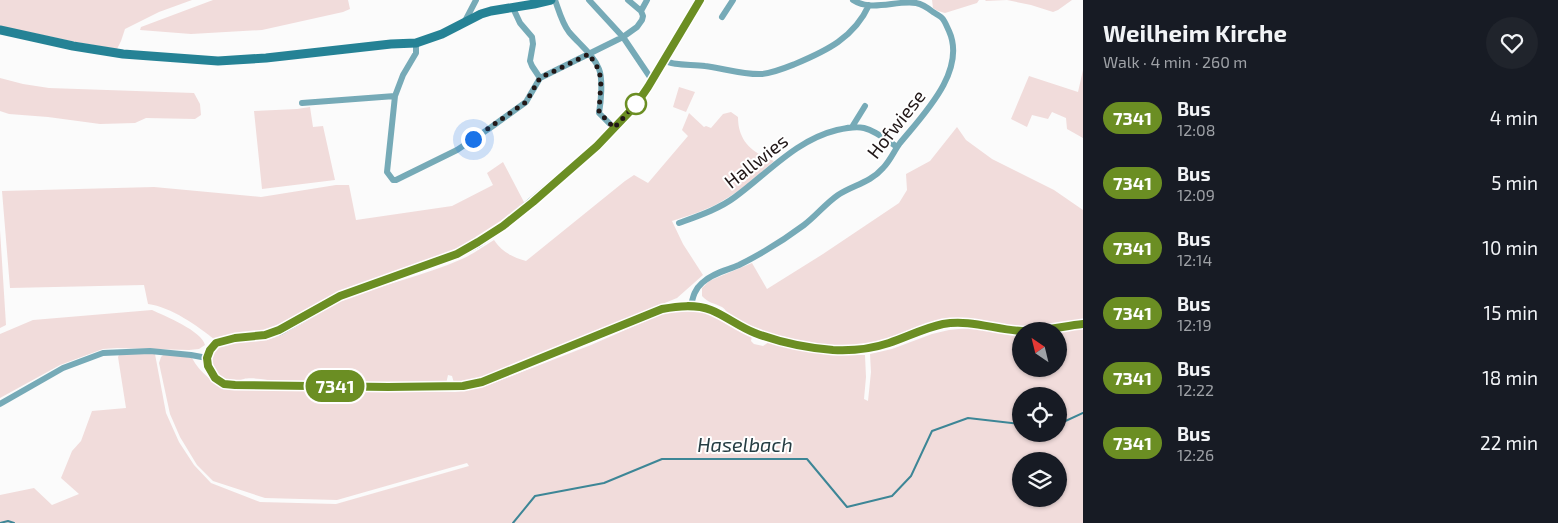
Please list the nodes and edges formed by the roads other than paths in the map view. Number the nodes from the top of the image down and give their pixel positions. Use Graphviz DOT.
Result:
graph roads {
  1 [pos="476,0"];
  2 [pos="551,0"];
  3 [pos="556,0"];
  4 [pos="588,0"];
  5 [pos="628,0"];
  6 [pos="647,0"];
  7 [pos="700,0"];
  8 [pos="733,0"];
  9 [pos="853,0"];
  10 [pos="865,3"];
  11 [pos="926,3"];
  12 [pos="513,8"];
  13 [pos="641,11"];
  14 [pos="722,17"];
  15 [pos="464,23"];
  16 [pos="0,30"];
  17 [pos="623,37"];
  18 [pos="416,43"];
  19 [pos="589,54"];
  20 [pos="663,60"];
  21 [pos="540,78"];
  22 [pos="652,80"];
  23 [pos="395,96"];
  24 [pos="302,104"];
  25 [pos="865,106"];
  26 [pos="852,127"];
  27 [pos="614,128"];
  28 [pos="897,147"];
  29 [pos="679,223"];
  30 [pos="691,306"];
  31 [pos="1083,324"];
  32 [pos="207,358"];
  33 [pos="0,404"];
  1 -- 15 [label="street"];
  2 -- 12 [label="street"];
  3 -- 19 [label="street"];
  4 -- 17 [label="street"];
  5 -- 13 [label="street"];
  6 -- 13 [label="street"];
  7 -- 20 [label="street"];
  8 -- 14 [label="street"];
  9 -- 10 [label="street, Hofwiese"];
  10 -- 11 [label="street, Hofwiese"];
  10 -- 20 [label="street"];
  11 -- 28 [label="street, Hofwiese"];
  12 -- 15 [label="street"];
  12 -- 21 [label="street"];
  13 -- 17 [label="street"];
  15 -- 18 [label="street"];
  16 -- 18 [label="street"];
  17 -- 19 [label="street"];
  17 -- 22 [label="street"];
  18 -- 23 [label="street"];
  19 -- 21 [label="street"];
  19 -- 27 [label="street"];
  20 -- 22 [label="street"];
  21 -- 23 [label="street"];
  22 -- 27 [label="street"];
  23 -- 24 [label="street"];
  25 -- 26 [label="street"];
  26 -- 28 [label="street, Hallwies"];
  26 -- 29 [label="street, Hallwies"];
  27 -- 32 [label="street"];
  28 -- 30 [label="street, Hofwiese"];
  30 -- 31 [label="street"];
  30 -- 32 [label="street"];
  32 -- 33 [label="street"];
}
